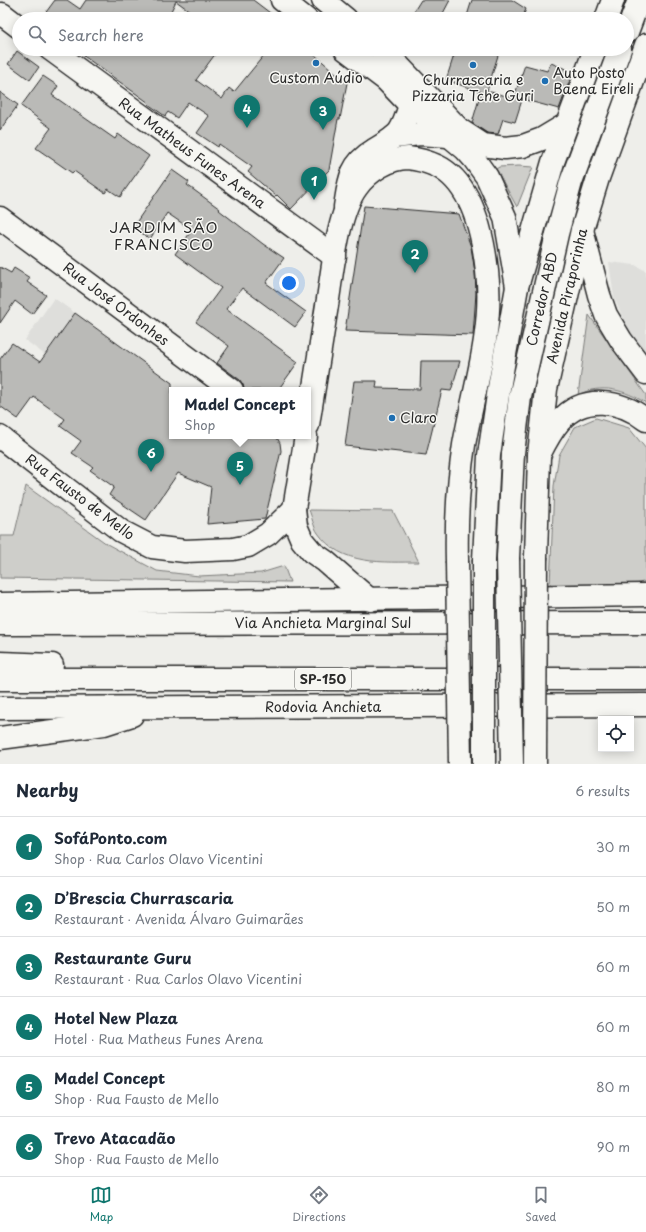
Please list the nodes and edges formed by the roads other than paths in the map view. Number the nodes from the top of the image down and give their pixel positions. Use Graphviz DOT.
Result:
graph roads {
  1 [pos="282,0"];
  2 [pos="323,0"];
  3 [pos="614,0"];
  4 [pos="639,0"];
  5 [pos="2,11"];
  6 [pos="297,12"];
  7 [pos="338,12"];
  8 [pos="609,12"];
  9 [pos="634,13"];
  10 [pos="12,20"];
  11 [pos="646,45"];
  12 [pos="60,56"];
  13 [pos="355,56"];
  14 [pos="385,56"];
  15 [pos="592,56"];
  16 [pos="617,56"];
  17 [pos="414,95"];
  18 [pos="567,124"];
  19 [pos="448,136"];
  20 [pos="394,138"];
  21 [pos="344,215"];
  22 [pos="0,218"];
  23 [pos="582,230"];
  24 [pos="335,257"];
  25 [pos="518,287"];
  26 [pos="646,372"];
  27 [pos="228,387"];
  28 [pos="311,390"];
  29 [pos="473,401"];
  30 [pos="646,420"];
  31 [pos="0,437"];
  32 [pos="303,439"];
  33 [pos="539,455"];
  34 [pos="294,509"];
  35 [pos="646,589"];
  36 [pos="635,595"];
  37 [pos="370,600"];
  38 [pos="6,602"];
  39 [pos="646,623"];
  40 [pos="0,624"];
  41 [pos="0,662"];
  42 [pos="0,679"];
  43 [pos="187,679"];
  44 [pos="646,679"];
  45 [pos="646,705"];
  46 [pos="0,708"];
  47 [pos="156,708"];
  48 [pos="0,738"];
  49 [pos="460,764"];
  50 [pos="484,764"];
  51 [pos="512,764"];
  52 [pos="535,764"];
  1 -- 6 [label="main road"];
  2 -- 7 [label="main road"];
  3 -- 8 [label="main road"];
  4 -- 9 [label="main road"];
  5 -- 10 [label="main road"];
  11 -- 23 [label="main road, Avenida Piraporinha"];
  12 -- 24 [label="main road, Rua Matheus Funes Arena"];
  13 -- 17 [label="main road"];
  14 -- 17 [label="main road"];
  15 -- 18 [label="main road"];
  16 -- 51 [label="main road, Corredor ABD, bridge"];
  17 -- 18 [label="main road"];
  17 -- 19 [label="main road"];
  17 -- 20 [label="main road"];
  18 -- 25 [label="main road"];
  19 -- 20 [label="main road"];
  19 -- 25 [label="main road"];
  20 -- 21 [label="main road"];
  21 -- 24 [label="main road"];
  21 -- 29 [label="main road"];
  22 -- 27 [label="main road, Rua José Ordonhes"];
  23 -- 26 [label="main road"];
  23 -- 33 [label="main road, Avenida Piraporinha"];
  24 -- 28 [label="main road"];
  25 -- 29 [label="main road"];
  25 -- 50 [label="main road, bridge"];
  29 -- 49 [label="main road, bridge"];
  30 -- 33 [label="main road"];
  31 -- 34 [label="main road, Rua Fausto de Mello"];
  32 -- 34 [label="main road"];
  33 -- 52 [label="main road, Avenida Piraporinha, bridge"];
  34 -- 37 [label="main road"];
  35 -- 36 [label="main road"];
  36 -- 37 [label="main road"];
  37 -- 38 [label="main road"];
  39 -- 40 [label="main road, Via Anchieta Marginal Sul"];
  41 -- 43 [label="main road"];
  42 -- 43 [label="main road, Rodovia Anchieta / SP-150"];
  43 -- 44 [label="main road, Rodovia Anchieta / SP-150"];
  45 -- 47 [label="main road, Rodovia Anchieta / SP-150"];
  46 -- 47 [label="main road, Rodovia Anchieta / SP-150"];
  47 -- 48 [label="main road"];
}
